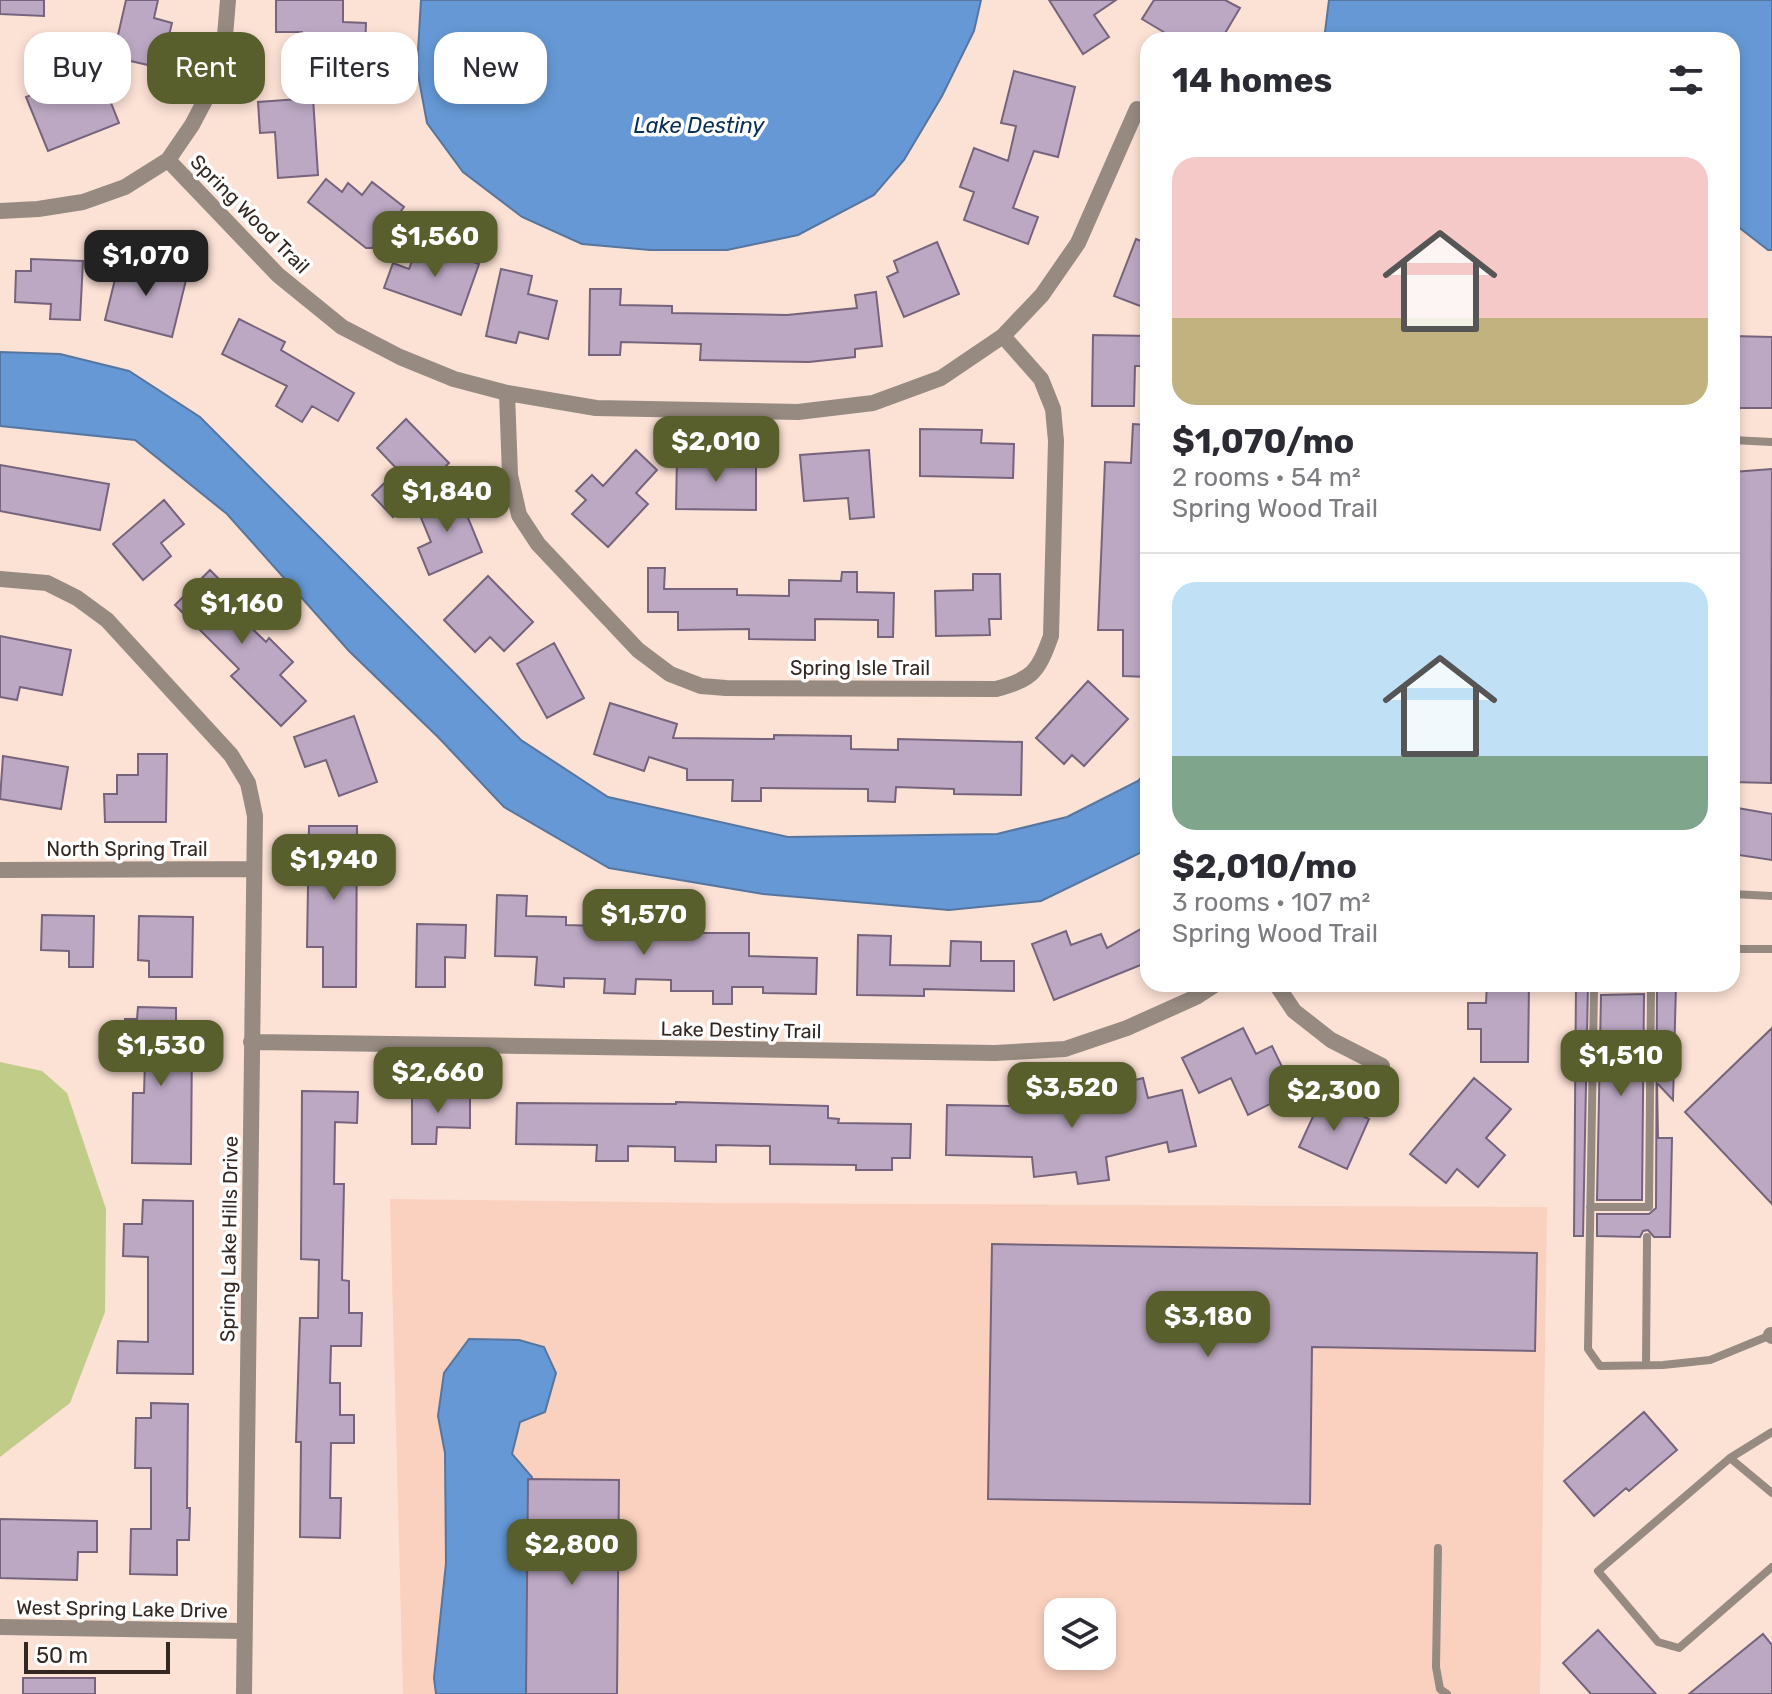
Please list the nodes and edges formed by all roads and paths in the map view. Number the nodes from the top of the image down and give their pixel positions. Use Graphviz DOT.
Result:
graph roads {
  1 [pos="228,0"];
  2 [pos="1137,109"];
  3 [pos="168,160"];
  4 [pos="0,211"];
  5 [pos="1003,336"];
  6 [pos="507,393"];
  7 [pos="1740,440"];
  8 [pos="1772,442"];
  9 [pos="0,579"];
  10 [pos="253,869"];
  11 [pos="0,870"];
  12 [pos="1740,894"];
  13 [pos="1772,896"];
  14 [pos="1740,949"];
  15 [pos="1772,949"];
  16 [pos="1204,992"];
  17 [pos="1281,992"];
  18 [pos="1594,992"];
  19 [pos="1651,992"];
  20 [pos="251,1042"];
  21 [pos="1382,1066"];
  22 [pos="1590,1207"];
  23 [pos="1647,1237"];
  24 [pos="1772,1335"];
  25 [pos="1646,1365"];
  26 [pos="1772,1432"];
  27 [pos="1730,1458"];
  28 [pos="1772,1493"];
  29 [pos="1438,1548"];
  30 [pos="1772,1567"];
  31 [pos="0,1627"];
  32 [pos="244,1631"];
  33 [pos="244,1694"];
  34 [pos="1447,1694"];
  1 -- 3 [label="street"];
  2 -- 5 [label="street, Spring Wood Trail"];
  3 -- 4 [label="street"];
  3 -- 6 [label="street, Spring Wood Trail"];
  5 -- 6 [label="street, Spring Wood Trail"];
  5 -- 6 [label="street, Spring Isle Trail"];
  7 -- 8 [label="lane"];
  9 -- 10 [label="street, Spring Lake Hills Drive"];
  10 -- 11 [label="street, North Spring Trail"];
  10 -- 20 [label="street, Spring Lake Hills Drive"];
  12 -- 13 [label="lane"];
  14 -- 15 [label="lane"];
  16 -- 20 [label="street, Lake Destiny Trail"];
  17 -- 21 [label="street"];
  18 -- 22 [label="lane"];
  19 -- 22 [label="lane"];
  20 -- 32 [label="street, Spring Lake Hills Drive"];
  22 -- 25 [label="lane"];
  23 -- 25 [label="lane"];
  24 -- 25 [label="lane"];
  26 -- 27 [label="lane"];
  27 -- 28 [label="lane"];
  27 -- 30 [label="lane"];
  29 -- 34 [label="lane"];
  31 -- 32 [label="street, West Spring Lake Drive"];
  32 -- 33 [label="street, Spring Lake Hills Drive"];
}
